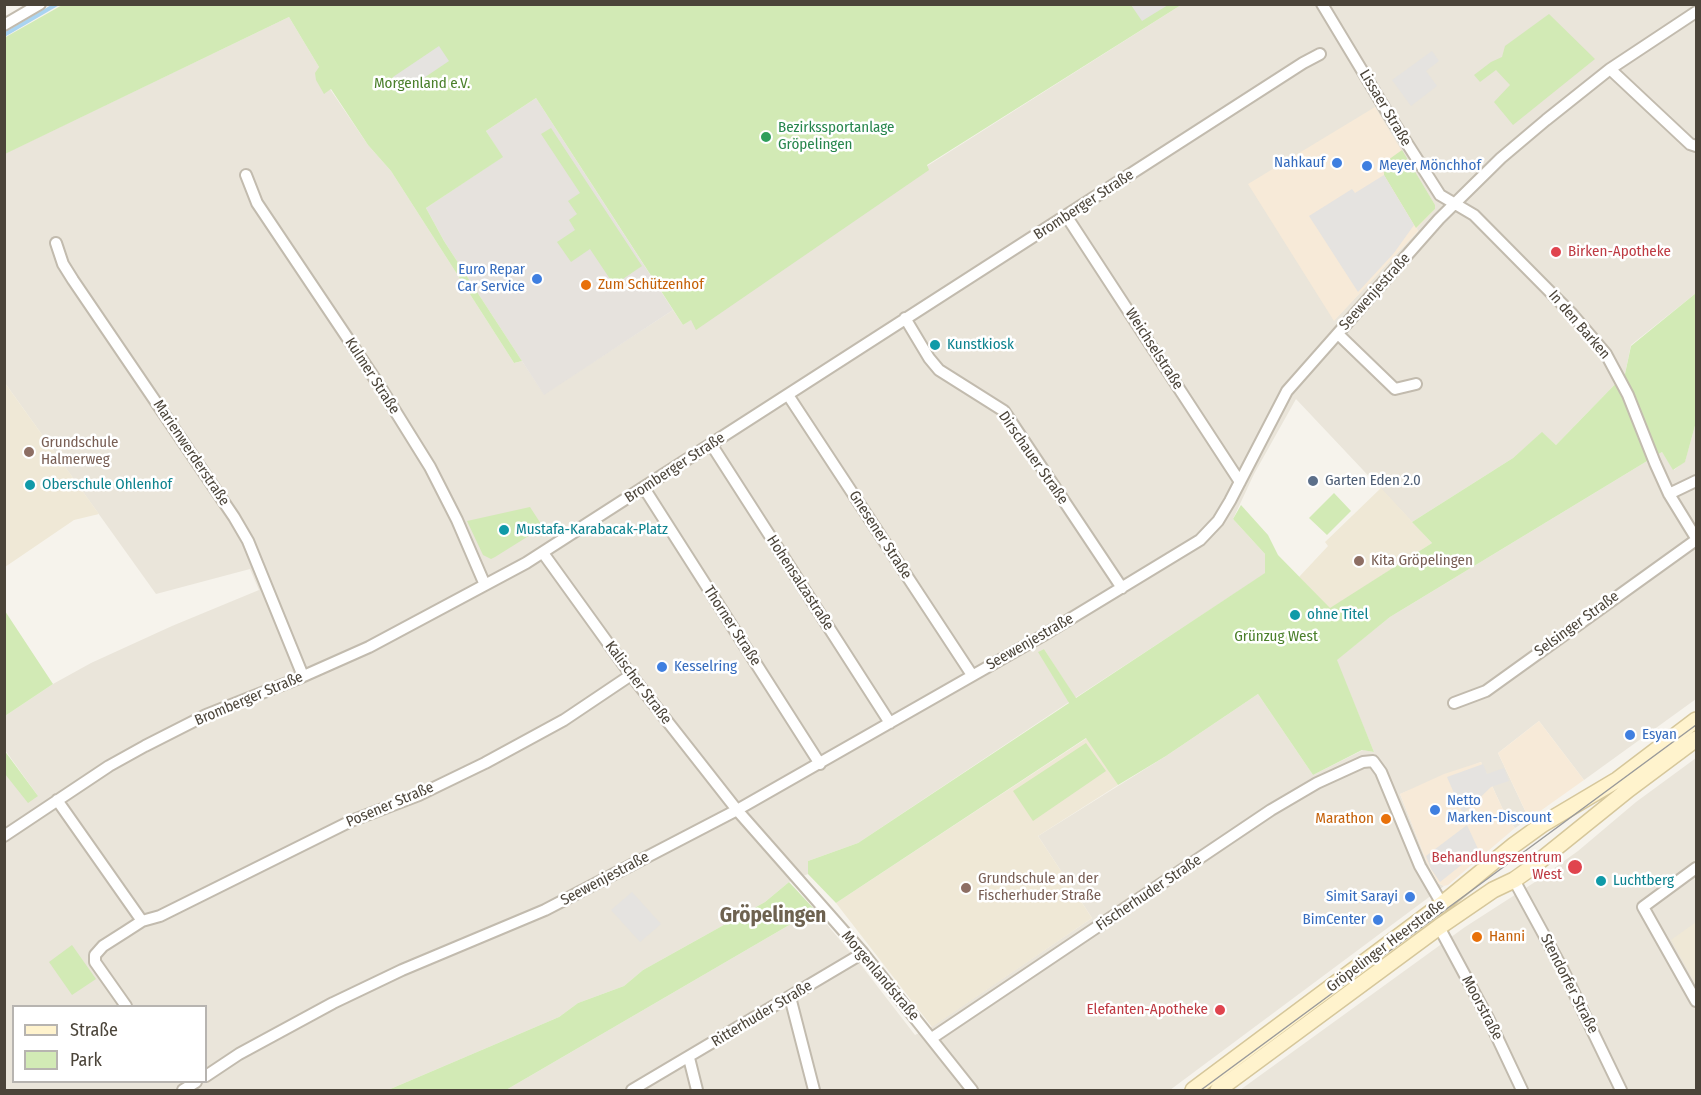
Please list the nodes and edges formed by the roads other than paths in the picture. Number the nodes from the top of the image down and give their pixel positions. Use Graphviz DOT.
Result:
graph roads {
  1 [pos="40,4"];
  2 [pos="1322,4"];
  3 [pos="1696,12"];
  4 [pos="4,24"];
  5 [pos="1320,54"];
  6 [pos="1610,69"];
  7 [pos="1696,146"];
  8 [pos="246,175"];
  9 [pos="1456,204"];
  10 [pos="1067,217"];
  11 [pos="56,243"];
  12 [pos="905,318"];
  13 [pos="1338,334"];
  14 [pos="1416,384"];
  15 [pos="788,395"];
  16 [pos="711,444"];
  17 [pos="1696,481"];
  18 [pos="1240,482"];
  19 [pos="644,488"];
  20 [pos="1669,494"];
  21 [pos="1696,539"];
  22 [pos="543,553"];
  23 [pos="485,585"];
  24 [pos="1122,588"];
  25 [pos="631,675"];
  26 [pos="972,675"];
  27 [pos="303,676"];
  28 [pos="1455,703"];
  29 [pos="1696,720"];
  30 [pos="890,723"];
  31 [pos="1696,739"];
  32 [pos="820,764"];
  33 [pos="57,800"];
  34 [pos="737,810"];
  35 [pos="4,836"];
  36 [pos="1696,868"];
  37 [pos="1514,880"];
  38 [pos="1442,904"];
  39 [pos="142,921"];
  40 [pos="1438,927"];
  41 [pos="863,953"];
  42 [pos="790,997"];
  43 [pos="1696,1001"];
  44 [pos="125,1005"];
  45 [pos="932,1038"];
  46 [pos="689,1058"];
  47 [pos="207,1075"];
  48 [pos="632,1090"];
  49 [pos="697,1090"];
  50 [pos="814,1090"];
  51 [pos="972,1090"];
  52 [pos="1193,1090"];
  53 [pos="1218,1090"];
  54 [pos="1522,1090"];
  55 [pos="1621,1090"];
  1 -- 4 [label="street"];
  2 -- 9 [label="street, Lissaer Straße"];
  3 -- 6 [label="street, Seewenjestraße"];
  5 -- 10 [label="street, Bromberger Straße"];
  6 -- 7 [label="street"];
  6 -- 9 [label="street, Seewenjestraße"];
  8 -- 23 [label="street, Kulmer Straße"];
  9 -- 13 [label="street, Seewenjestraße"];
  9 -- 20 [label="street, In den Barken"];
  10 -- 12 [label="street, Bromberger Straße"];
  10 -- 18 [label="street, Weichselstraße"];
  11 -- 27 [label="street, Marienwerderstraße"];
  12 -- 15 [label="street, Bromberger Straße"];
  12 -- 24 [label="street, Dirschauer Straße"];
  13 -- 14 [label="street"];
  13 -- 18 [label="street, Seewenjestraße"];
  15 -- 16 [label="street, Bromberger Straße"];
  15 -- 26 [label="street, Gnesener Straße"];
  16 -- 19 [label="street, Bromberger Straße"];
  16 -- 30 [label="street, Hohensalzastraße"];
  17 -- 20 [label="street"];
  18 -- 24 [label="street, Seewenjestraße"];
  19 -- 22 [label="street, Bromberger Straße"];
  19 -- 32 [label="street, Thorner Straße"];
  20 -- 21 [label="street, In den Barken"];
  21 -- 28 [label="street, Selsinger Straße"];
  22 -- 23 [label="street, Bromberger Straße"];
  22 -- 25 [label="street, Kalischer Straße"];
  23 -- 27 [label="street, Bromberger Straße"];
  24 -- 26 [label="street, Seewenjestraße"];
  25 -- 34 [label="street, Kalischer Straße"];
  25 -- 39 [label="street, Posener Straße"];
  26 -- 30 [label="street, Seewenjestraße"];
  27 -- 33 [label="street, Bromberger Straße"];
  29 -- 38 [label="main road, Gröpelinger Heerstraße"];
  30 -- 32 [label="street, Seewenjestraße"];
  31 -- 37 [label="main road, Gröpelinger Heerstraße"];
  32 -- 34 [label="street, Seewenjestraße"];
  33 -- 35 [label="street, Bromberger Straße"];
  33 -- 39 [label="street"];
  34 -- 41 [label="street, Morgenlandstraße"];
  34 -- 47 [label="street, Seewenjestraße"];
  36 -- 43 [label="street"];
  37 -- 40 [label="main road, Gröpelinger Heerstraße"];
  37 -- 55 [label="street, Stendorfer Straße"];
  38 -- 45 [label="street, Fischerhuder Straße"];
  38 -- 52 [label="main road, Gröpelinger Heerstraße"];
  39 -- 44 [label="street, Posener Straße"];
  40 -- 53 [label="main road, Gröpelinger Heerstraße"];
  40 -- 54 [label="street, Moorstraße"];
  41 -- 42 [label="street, Ritterhuder Straße"];
  41 -- 45 [label="street, Morgenlandstraße"];
  42 -- 46 [label="street, Ritterhuder Straße"];
  42 -- 50 [label="street"];
  45 -- 51 [label="street, Morgenlandstraße"];
  46 -- 48 [label="street, Ritterhuder Straße"];
  46 -- 49 [label="street"];
}
